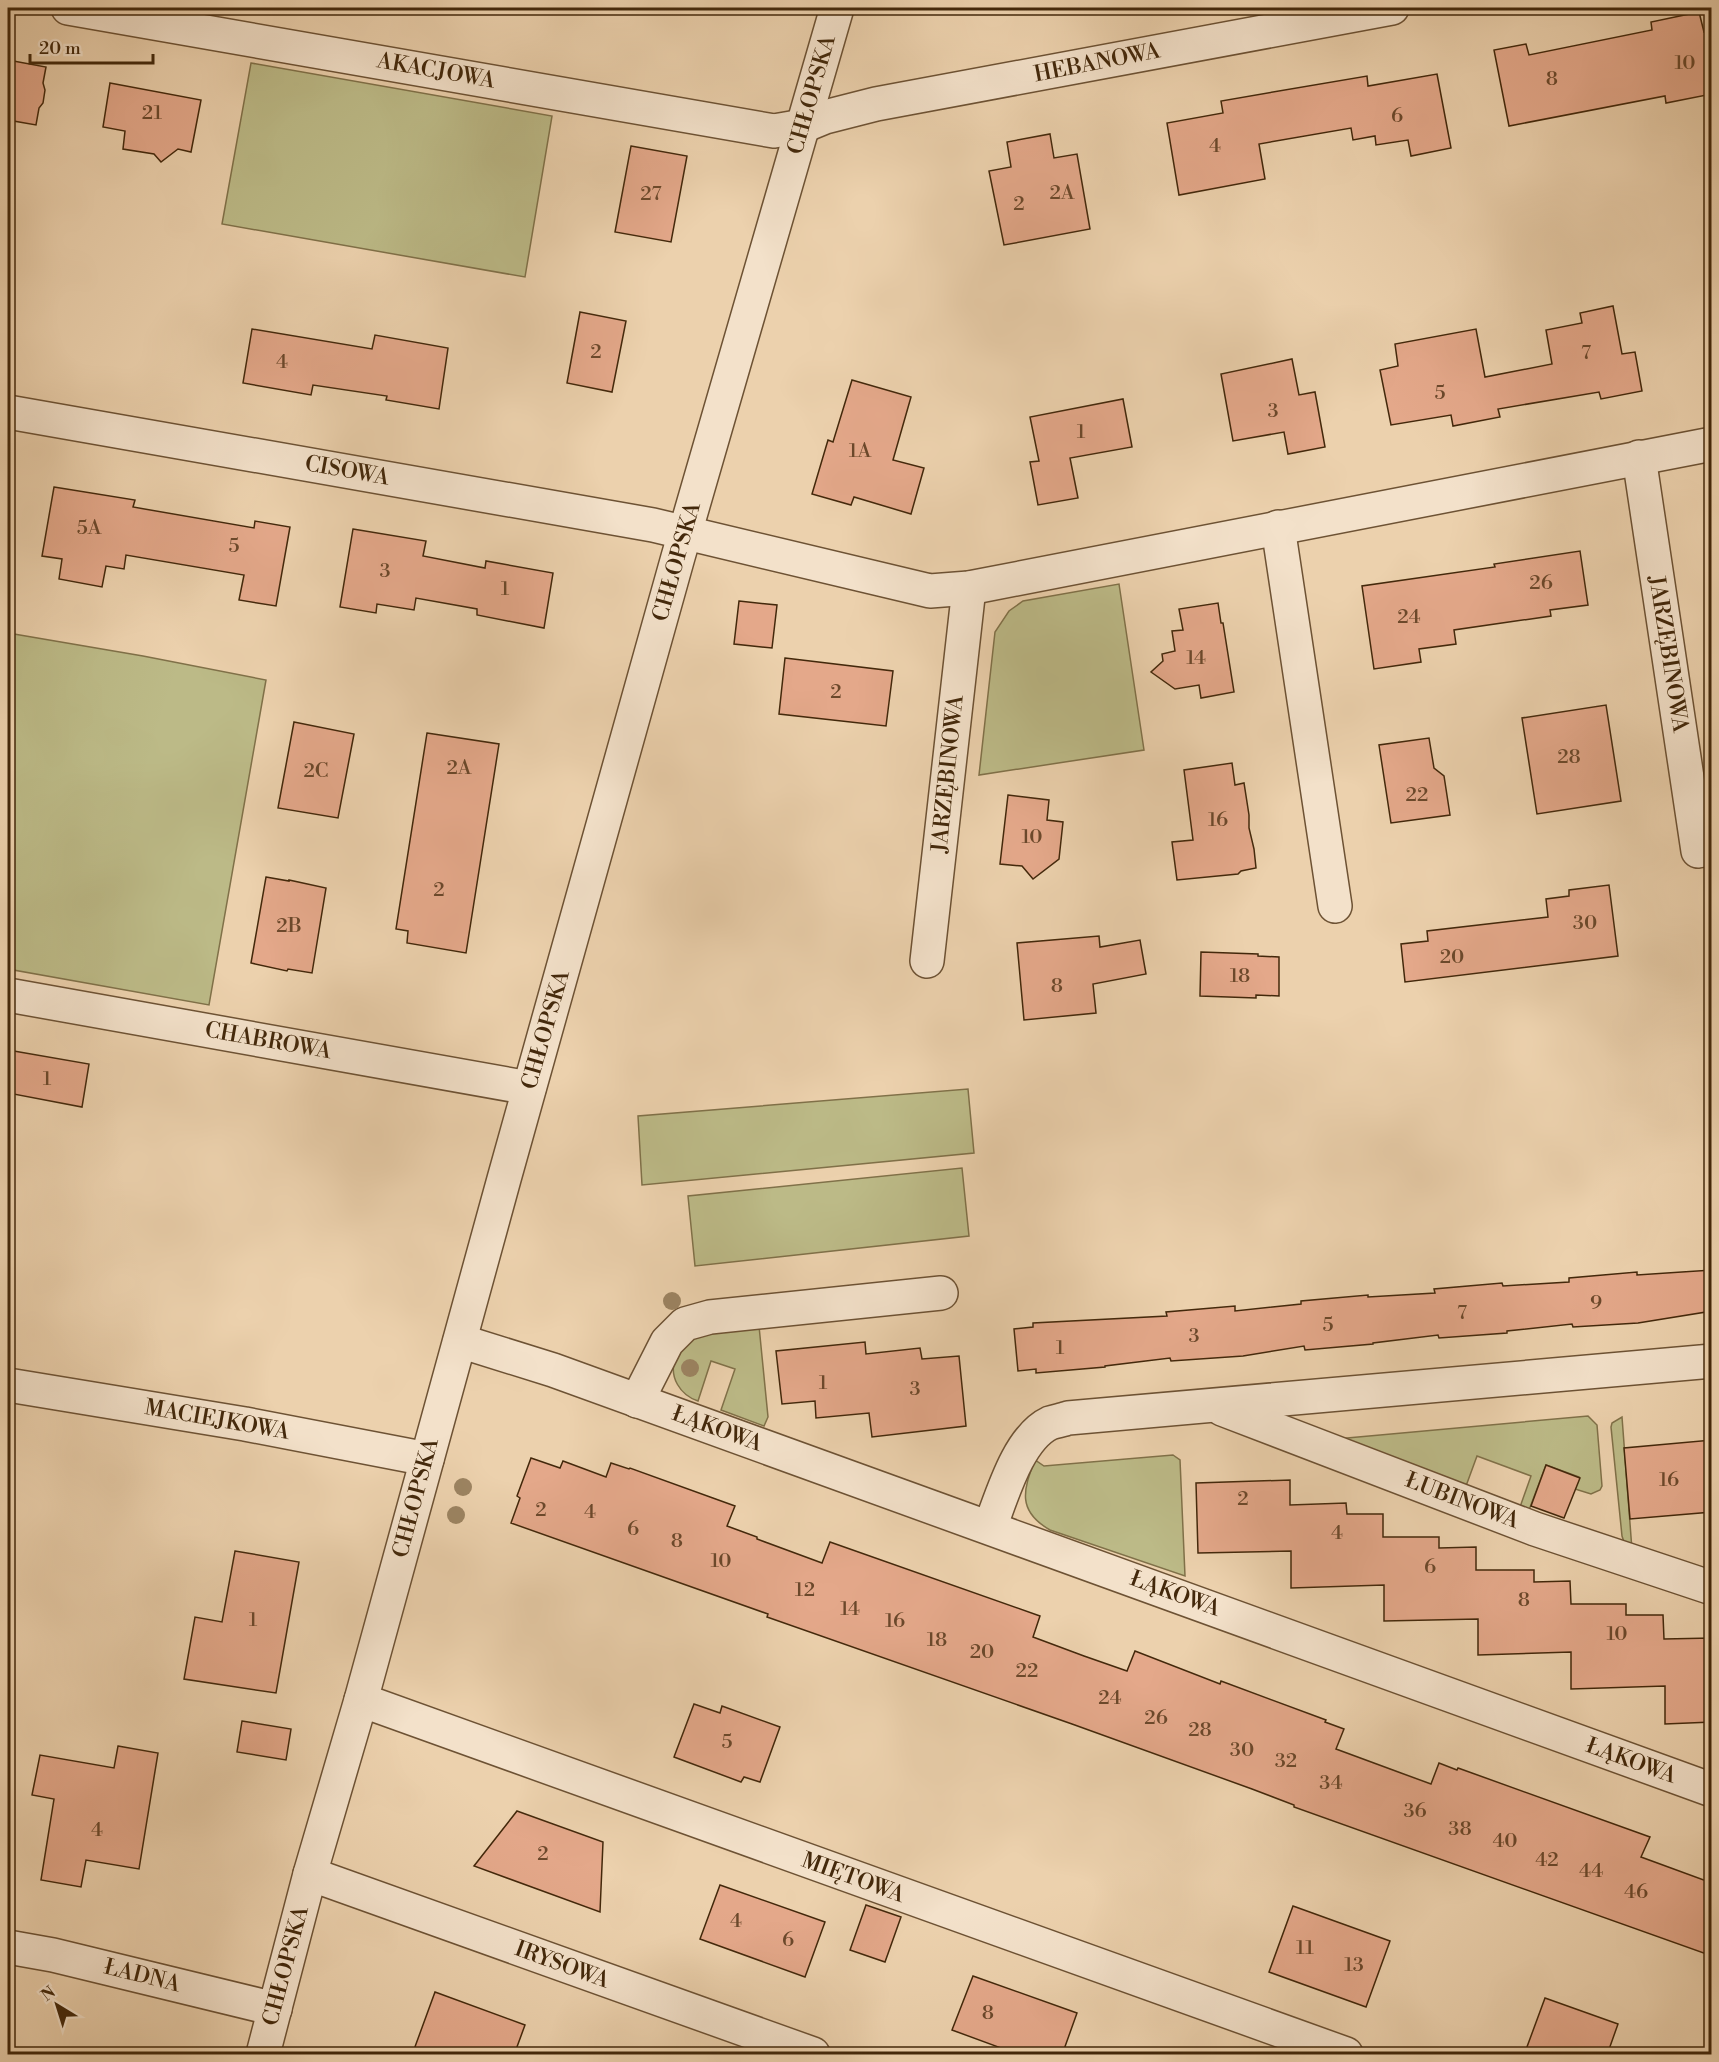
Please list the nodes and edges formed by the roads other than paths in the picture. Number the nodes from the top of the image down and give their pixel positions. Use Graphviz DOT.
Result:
graph roads {
  1 [pos="68,8"];
  2 [pos="837,8"];
  3 [pos="1392,8"];
  4 [pos="803,126"];
  5 [pos="8,412"];
  6 [pos="1712,444"];
  7 [pos="1639,458"];
  8 [pos="1278,527"];
  9 [pos="685,532"];
  10 [pos="969,588"];
  11 [pos="1698,851"];
  12 [pos="1335,906"];
  13 [pos="927,960"];
  14 [pos="8,995"];
  15 [pos="529,1088"];
  16 [pos="941,1293"];
  17 [pos="460,1341"];
  18 [pos="1712,1361"];
  19 [pos="8,1385"];
  20 [pos="637,1401"];
  21 [pos="1215,1406"];
  22 [pos="427,1459"];
  23 [pos="990,1527"];
  24 [pos="1712,1588"];
  25 [pos="361,1700"];
  26 [pos="1712,1790"];
  27 [pos="310,1875"];
  28 [pos="8,1947"];
  29 [pos="275,2009"];
  30 [pos="263,2055"];
  31 [pos="813,2055"];
  32 [pos="1346,2055"];
  1 -- 4 [label="street, AKACJOWA"];
  2 -- 4 [label="street, CHŁOPSKA"];
  3 -- 4 [label="street, HEBANOWA"];
  4 -- 9 [label="street, CHŁOPSKA"];
  5 -- 9 [label="street, CISOWA"];
  6 -- 7 [label="street"];
  7 -- 8 [label="street"];
  7 -- 11 [label="street, JARZĘBINOWA"];
  8 -- 10 [label="street"];
  8 -- 12 [label="street"];
  9 -- 10 [label="street"];
  9 -- 15 [label="street, CHŁOPSKA"];
  10 -- 13 [label="street, JARZĘBINOWA"];
  14 -- 15 [label="street, CHABROWA"];
  15 -- 17 [label="street, CHŁOPSKA"];
  16 -- 20 [label="street"];
  17 -- 20 [label="street, ŁĄKOWA"];
  17 -- 22 [label="street, CHŁOPSKA"];
  18 -- 21 [label="street, ŁUBINOWA"];
  19 -- 22 [label="street, MACIEJKOWA"];
  20 -- 23 [label="street, ŁĄKOWA"];
  21 -- 23 [label="street, ŁUBINOWA"];
  21 -- 24 [label="street, ŁUBINOWA"];
  22 -- 25 [label="street, CHŁOPSKA"];
  23 -- 26 [label="street, ŁĄKOWA"];
  25 -- 27 [label="street, CHŁOPSKA"];
  25 -- 32 [label="street, MIĘTOWA"];
  27 -- 29 [label="street, CHŁOPSKA"];
  27 -- 31 [label="street, IRYSOWA"];
  28 -- 29 [label="street, ŁADNA"];
  29 -- 30 [label="street, CHŁOPSKA"];
}
